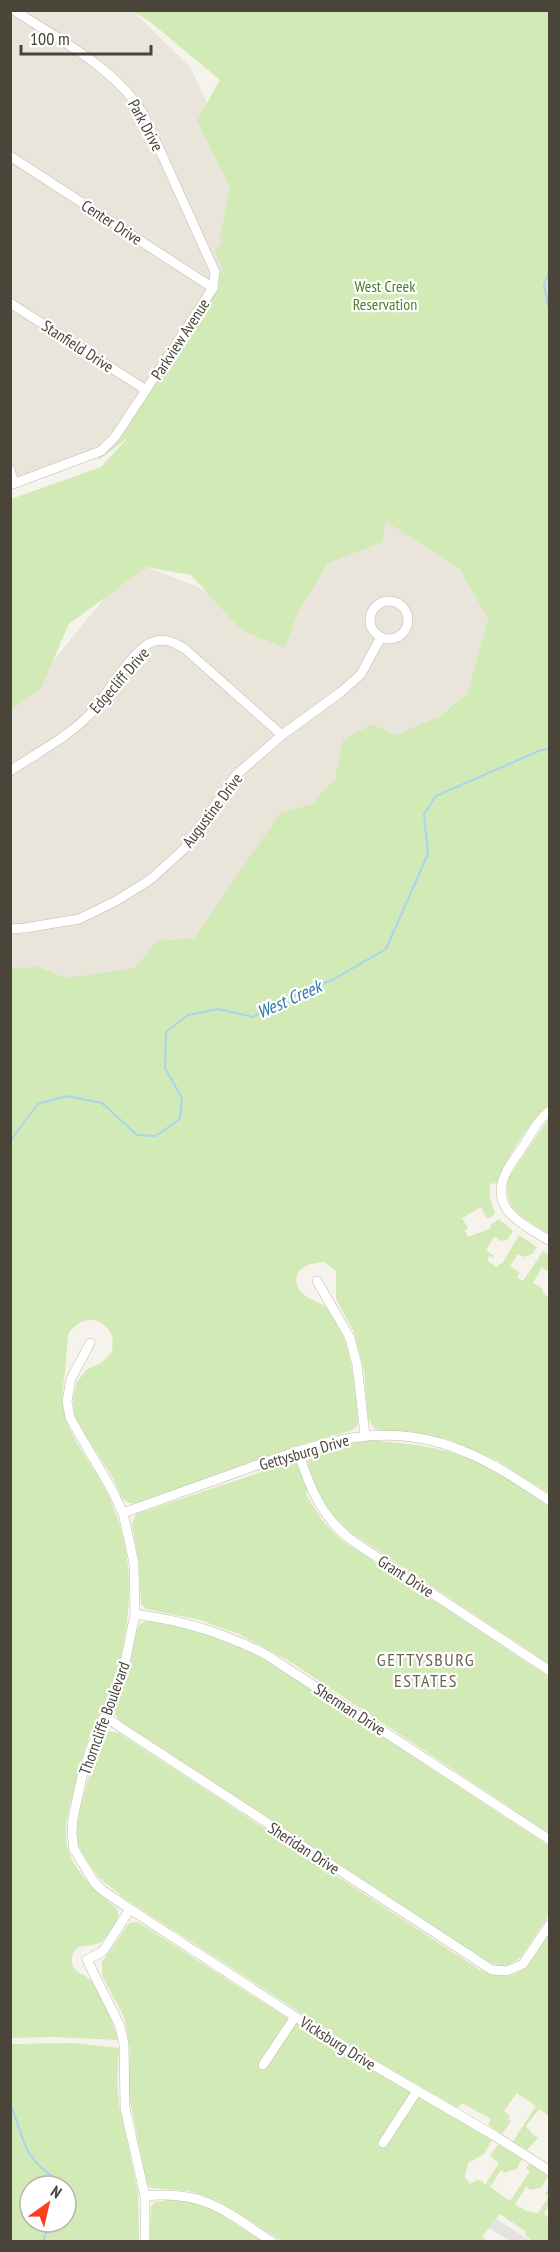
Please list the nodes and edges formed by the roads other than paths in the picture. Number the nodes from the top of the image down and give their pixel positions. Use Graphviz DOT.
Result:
graph roads {
  1 [pos="14,10"];
  2 [pos="10,156"];
  3 [pos="213,288"];
  4 [pos="10,303"];
  5 [pos="146,390"];
  6 [pos="10,470"];
  7 [pos="12,484"];
  8 [pos="381,637"];
  9 [pos="282,735"];
  10 [pos="10,771"];
  11 [pos="10,929"];
  12 [pos="549,1111"];
  13 [pos="549,1241"];
  14 [pos="317,1281"];
  15 [pos="90,1343"];
  16 [pos="365,1436"];
  17 [pos="298,1451"];
  18 [pos="549,1501"];
  19 [pos="123,1513"];
  20 [pos="135,1614"];
  21 [pos="549,1671"];
  22 [pos="105,1717"];
  23 [pos="549,1840"];
  24 [pos="130,1909"];
  25 [pos="549,1924"];
  26 [pos="295,2016"];
  27 [pos="263,2065"];
  28 [pos="417,2091"];
  29 [pos="383,2143"];
  30 [pos="549,2171"];
  31 [pos="145,2196"];
  32 [pos="145,2241"];
  33 [pos="272,2241"];
  1 -- 3 [label="street, Park Drive"];
  2 -- 3 [label="street, Center Drive"];
  3 -- 5 [label="street, Parkview Avenue"];
  4 -- 5 [label="street, Stanfield Drive"];
  5 -- 7 [label="street, Parkview Avenue"];
  6 -- 7 [label="street"];
  8 -- 8 [label="street"];
  8 -- 9 [label="street, Augustine Drive"];
  9 -- 10 [label="street, Edgecliff Drive"];
  9 -- 11 [label="street, Augustine Drive"];
  12 -- 13 [label="street"];
  14 -- 16 [label="street"];
  15 -- 19 [label="street, Thorncliffe Boulevard"];
  16 -- 17 [label="street, Gettysburg Drive"];
  16 -- 18 [label="street, Gettysburg Drive"];
  17 -- 19 [label="street, Gettysburg Drive"];
  17 -- 21 [label="street, Grant Drive"];
  19 -- 20 [label="street, Thorncliffe Boulevard"];
  20 -- 22 [label="street, Thorncliffe Boulevard"];
  20 -- 23 [label="street, Sherman Drive"];
  22 -- 24 [label="street, Thorncliffe Boulevard"];
  22 -- 25 [label="street, Sheridan Drive"];
  24 -- 26 [label="street, Vicksburg Drive"];
  24 -- 31 [label="street"];
  26 -- 27 [label="street"];
  26 -- 28 [label="street, Vicksburg Drive"];
  28 -- 29 [label="street"];
  28 -- 30 [label="street, Vicksburg Drive"];
  31 -- 32 [label="street"];
  31 -- 33 [label="street"];
}
